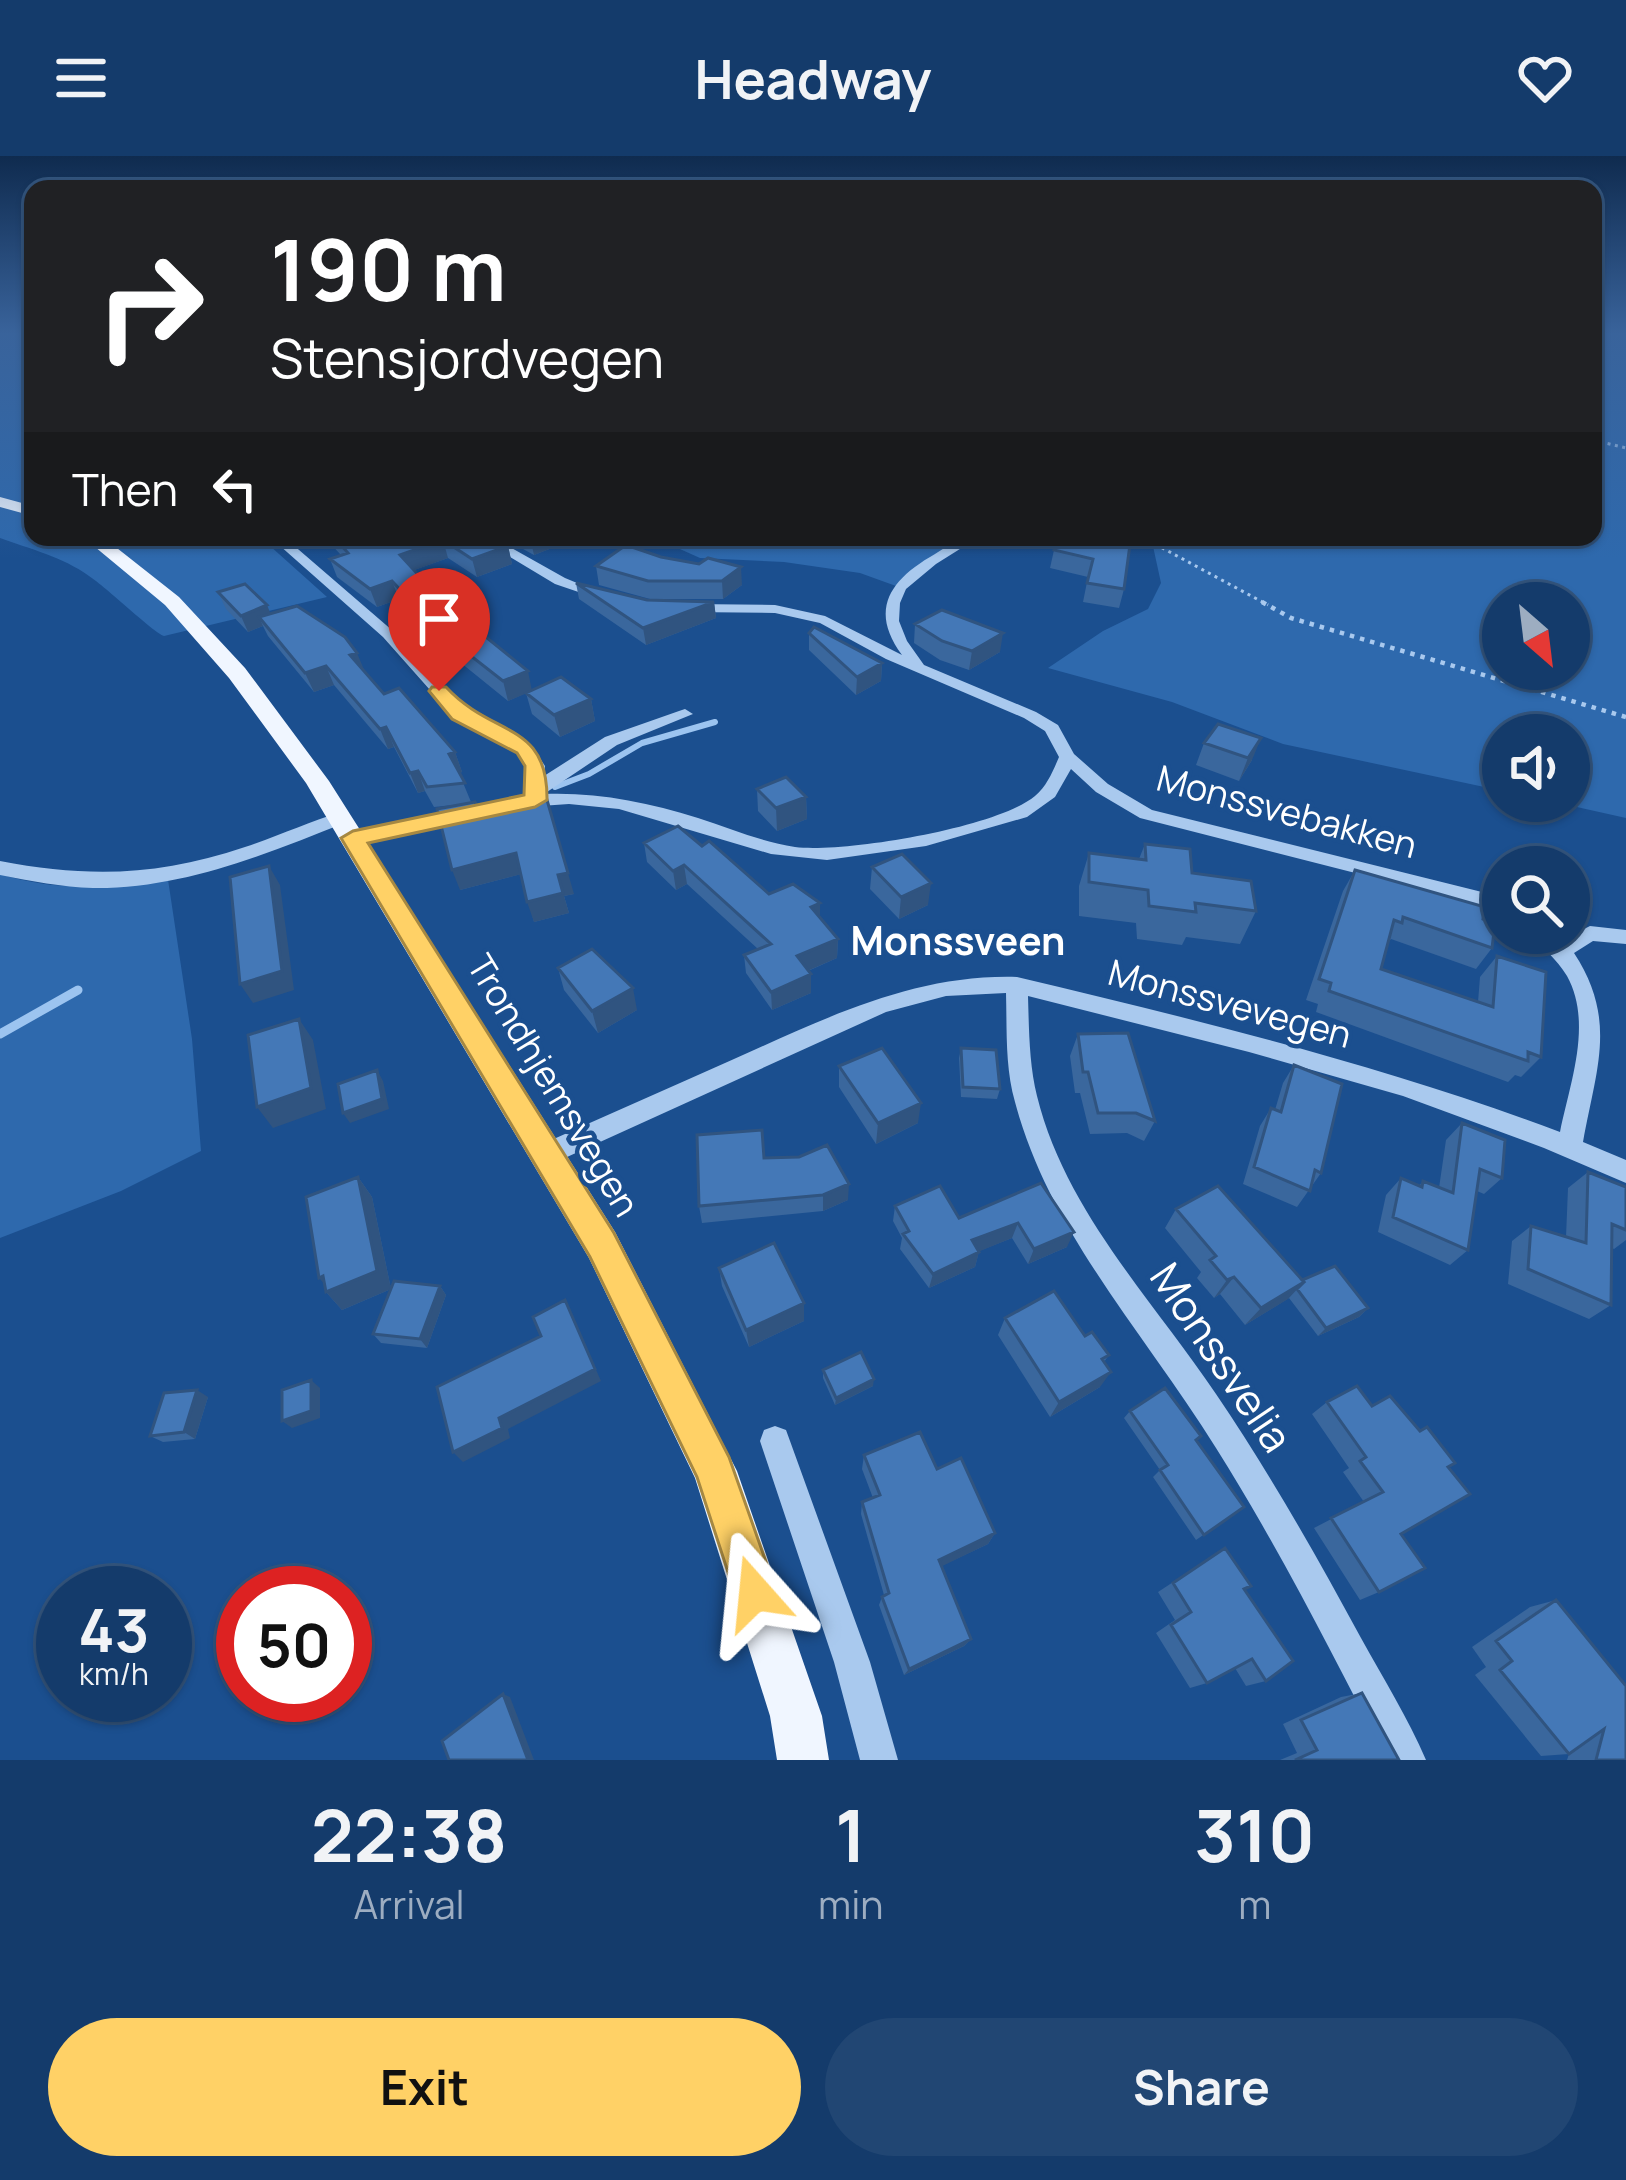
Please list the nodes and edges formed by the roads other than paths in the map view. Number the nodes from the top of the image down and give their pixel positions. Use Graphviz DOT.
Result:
graph roads {
  1 [pos="103,546"];
  2 [pos="286,546"];
  3 [pos="499,546"];
  4 [pos="959,546"];
  5 [pos="623,602"];
  6 [pos="670,608"];
  7 [pos="921,670"];
  8 [pos="686,714"];
  9 [pos="1067,757"];
  10 [pos="537,794"];
  11 [pos="347,828"];
  12 [pos="0,868"];
  13 [pos="1482,900"];
  14 [pos="1590,933"];
  15 [pos="1626,937"];
  16 [pos="1565,954"];
  17 [pos="1017,985"];
  18 [pos="1570,1145"];
  19 [pos="547,1154"];
  20 [pos="1626,1172"];
  21 [pos="775,1441"];
  22 [pos="803,1760"];
  23 [pos="879,1760"];
  24 [pos="1407,1760"];
  1 -- 11 [label="main road, Trondhjemsvegen"];
  2 -- 10 [label="street"];
  3 -- 5 [label="street"];
  4 -- 7 [label="street"];
  6 -- 7 [label="street, Monssvebakken"];
  7 -- 9 [label="street, Monssvebakken"];
  8 -- 10 [label="street"];
  9 -- 10 [label="street"];
  9 -- 13 [label="street, Monssvebakken"];
  10 -- 11 [label="street"];
  11 -- 12 [label="street"];
  11 -- 19 [label="main road, Trondhjemsvegen"];
  14 -- 15 [label="street"];
  16 -- 18 [label="street"];
  17 -- 18 [label="street, Monssvevegen"];
  17 -- 19 [label="street, Monssvevegen"];
  17 -- 24 [label="street, Monssvelia"];
  18 -- 20 [label="street, Monssvevegen"];
  19 -- 22 [label="main road, Trondhjemsvegen"];
  21 -- 23 [label="street"];
}
